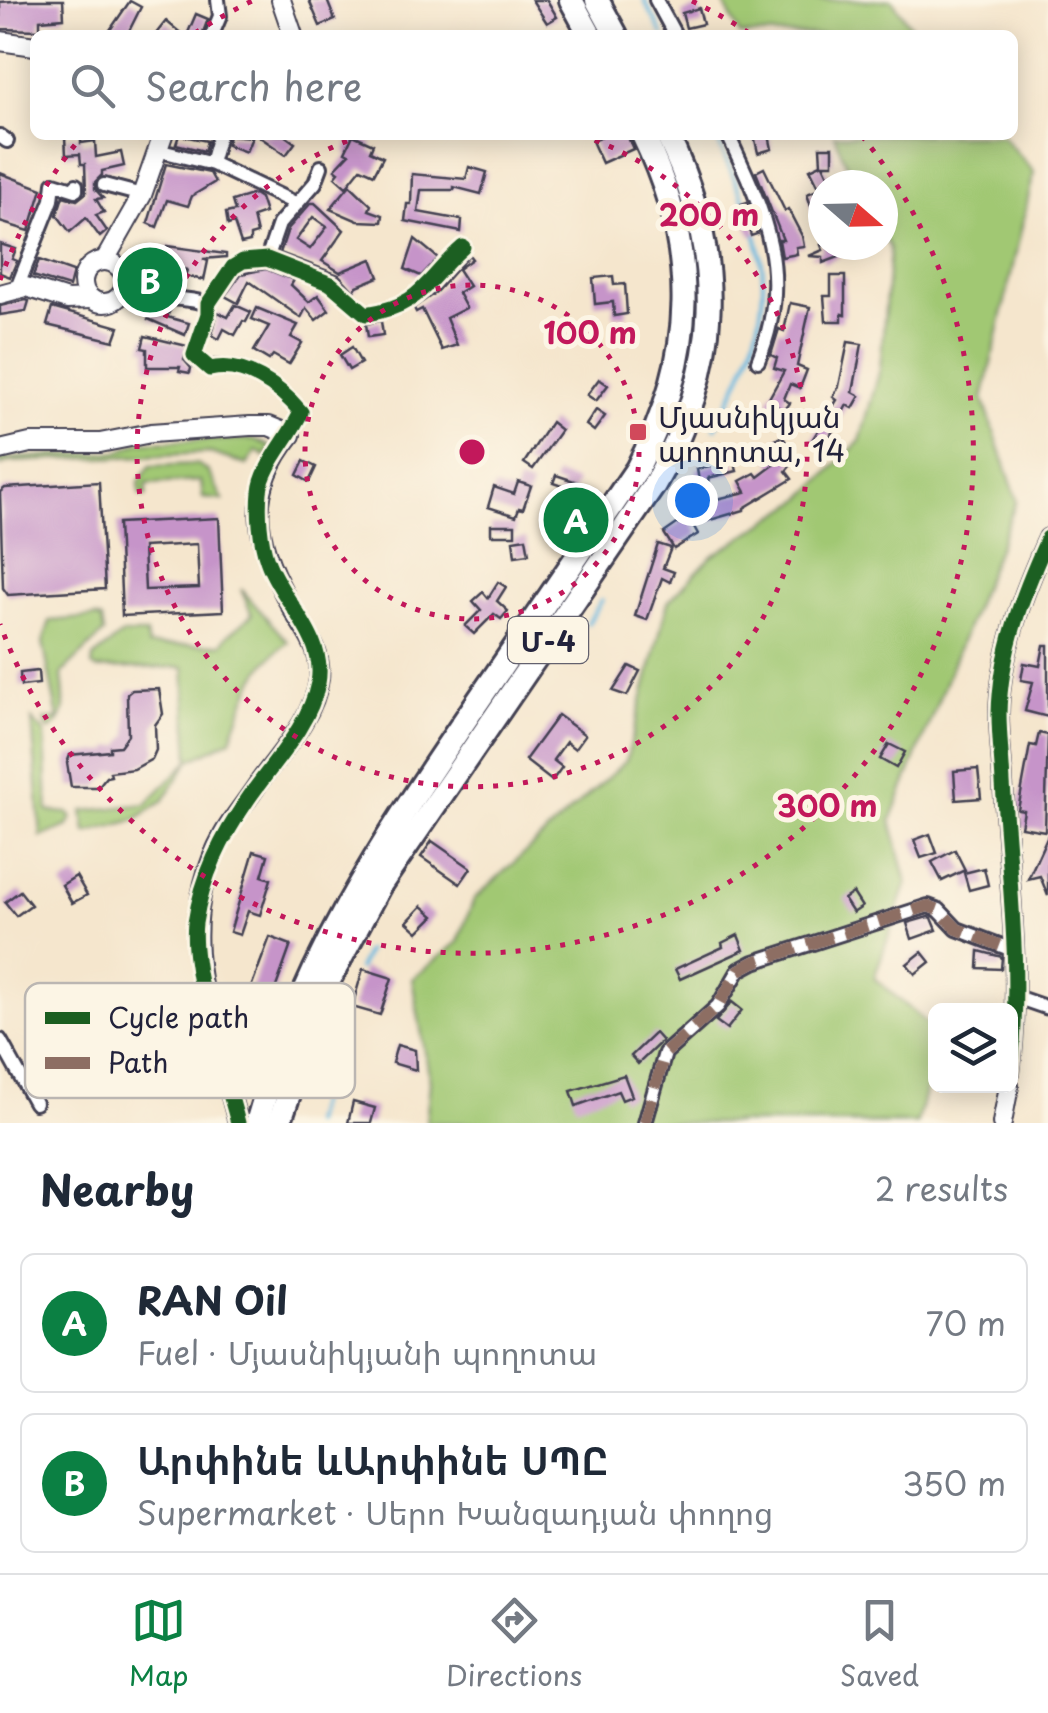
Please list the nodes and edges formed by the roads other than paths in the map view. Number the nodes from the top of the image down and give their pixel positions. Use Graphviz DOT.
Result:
graph roads {
  1 [pos="218,0"];
  2 [pos="282,0"];
  3 [pos="571,0"];
  4 [pos="597,0"];
  5 [pos="656,0"];
  6 [pos="214,30"];
  7 [pos="291,30"];
  8 [pos="587,30"];
  9 [pos="613,30"];
  10 [pos="672,30"];
  11 [pos="0,41"];
  12 [pos="30,45"];
  13 [pos="217,140"];
  14 [pos="644,140"];
  15 [pos="669,140"];
  16 [pos="730,140"];
  17 [pos="160,142"];
  18 [pos="211,163"];
  19 [pos="320,167"];
  20 [pos="76,185"];
  21 [pos="104,185"];
  22 [pos="142,195"];
  23 [pos="295,204"];
  24 [pos="463,247"];
  25 [pos="267,259"];
  26 [pos="104,260"];
  27 [pos="128,289"];
  28 [pos="8,291"];
  29 [pos="84,295"];
  30 [pos="208,304"];
  31 [pos="758,361"];
  32 [pos="292,435"];
  33 [pos="0,450"];
  34 [pos="1048,538"];
  35 [pos="1015,951"];
  36 [pos="201,983"];
  37 [pos="307,983"];
  38 [pos="328,983"];
  39 [pos="1016,997"];
  40 [pos="1016,1003"];
  41 [pos="1048,1008"];
  42 [pos="0,1040"];
  43 [pos="25,1084"];
  44 [pos="1008,1093"];
  45 [pos="33,1098"];
  46 [pos="231,1098"];
  47 [pos="266,1098"];
  48 [pos="287,1098"];
  49 [pos="36,1103"];
  50 [pos="238,1123"];
  51 [pos="257,1123"];
  52 [pos="278,1123"];
  53 [pos="645,1123"];
  54 [pos="1002,1123"];
  1 -- 6 [label="street"];
  2 -- 7 [label="street"];
  3 -- 8 [label="highway"];
  4 -- 9 [label="highway"];
  5 -- 10 [label="street"];
  11 -- 12 [label="street"];
  13 -- 18 [label="street"];
  14 -- 37 [label="highway, Մ-4"];
  15 -- 38 [label="highway, Մ-4"];
  16 -- 31 [label="street"];
  17 -- 18 [label="street"];
  17 -- 22 [label="street"];
  18 -- 23 [label="street"];
  19 -- 23 [label="street"];
  20 -- 28 [label="street"];
  21 -- 22 [label="street"];
  22 -- 26 [label="street"];
  23 -- 25 [label="street"];
  24 -- 25 [label="street"];
  25 -- 30 [label="street"];
  26 -- 27 [label="street"];
  26 -- 29 [label="street"];
  27 -- 29 [label="street"];
  27 -- 30 [label="street"];
  28 -- 29 [label="street"];
  30 -- 32 [label="street"];
  32 -- 33 [label="street"];
  32 -- 36 [label="street"];
  34 -- 35 [label="street"];
  35 -- 39 [label="street"];
  35 -- 53 [label="street"];
  39 -- 40 [label="street"];
  39 -- 41 [label="street"];
  42 -- 43 [label="street"];
  44 -- 54 [label="street"];
  45 -- 49 [label="street"];
  46 -- 50 [label="street"];
  47 -- 51 [label="highway, Մ-4"];
  48 -- 52 [label="highway, Մ-4"];
}
